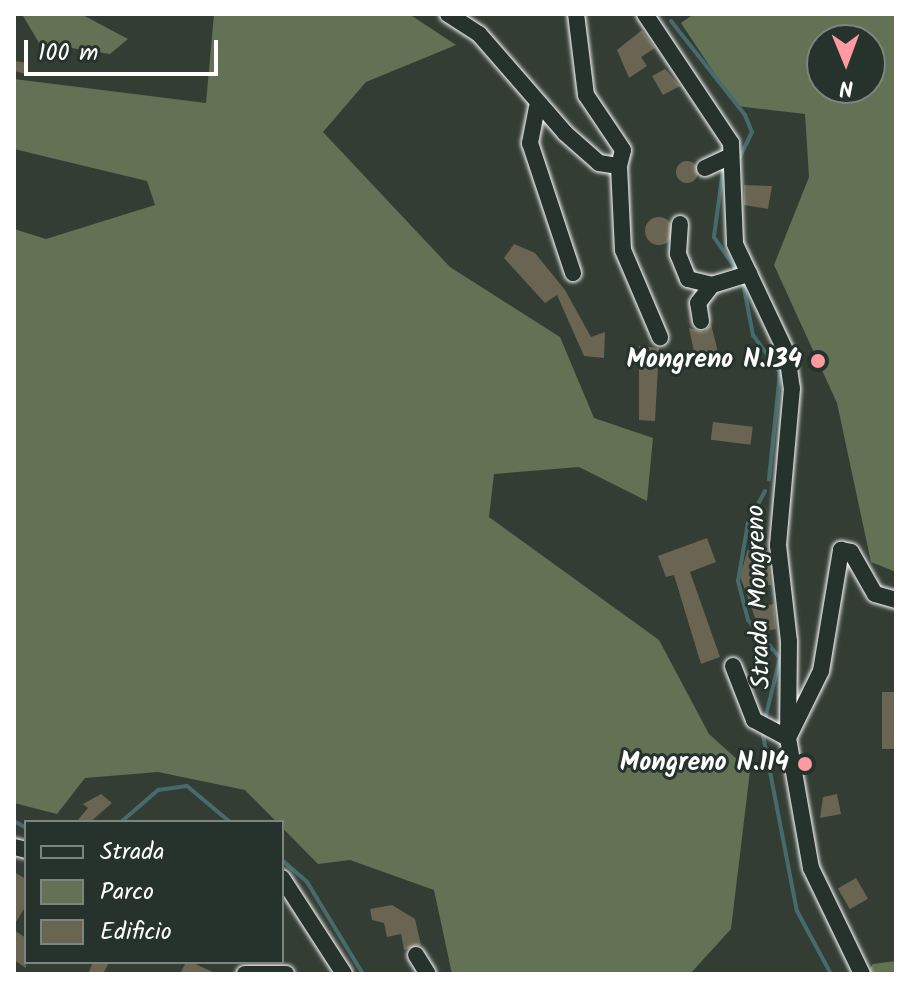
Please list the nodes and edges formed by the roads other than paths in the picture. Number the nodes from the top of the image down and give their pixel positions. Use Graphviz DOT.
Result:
graph roads {
  1 [pos="448,14"];
  2 [pos="576,14"];
  3 [pos="657,20"];
  4 [pos="537,107"];
  5 [pos="731,156"];
  6 [pos="619,166"];
  7 [pos="705,168"];
  8 [pos="680,224"];
  9 [pos="573,273"];
  10 [pos="749,274"];
  11 [pos="712,285"];
  12 [pos="701,321"];
  13 [pos="660,337"];
  14 [pos="896,600"];
  15 [pos="733,666"];
  16 [pos="788,738"];
  17 [pos="284,881"];
  18 [pos="416,955"];
  19 [pos="245,974"];
  20 [pos="286,974"];
  21 [pos="344,974"];
  22 [pos="428,974"];
  23 [pos="862,974"];
  1 -- 4 [label="street"];
  2 -- 6 [label="street"];
  3 -- 5 [label="street, Strada Mongreno"];
  4 -- 6 [label="street"];
  4 -- 9 [label="street"];
  5 -- 7 [label="street"];
  5 -- 10 [label="street, Strada Mongreno"];
  6 -- 13 [label="street"];
  8 -- 11 [label="street"];
  10 -- 11 [label="street"];
  10 -- 16 [label="street, Strada Mongreno"];
  11 -- 12 [label="street"];
  14 -- 16 [label="street, Strada Mongreno"];
  15 -- 16 [label="street"];
  16 -- 23 [label="street, Strada Mongreno"];
  17 -- 21 [label="street"];
  18 -- 22 [label="street"];
  19 -- 20 [label="street"];
}
